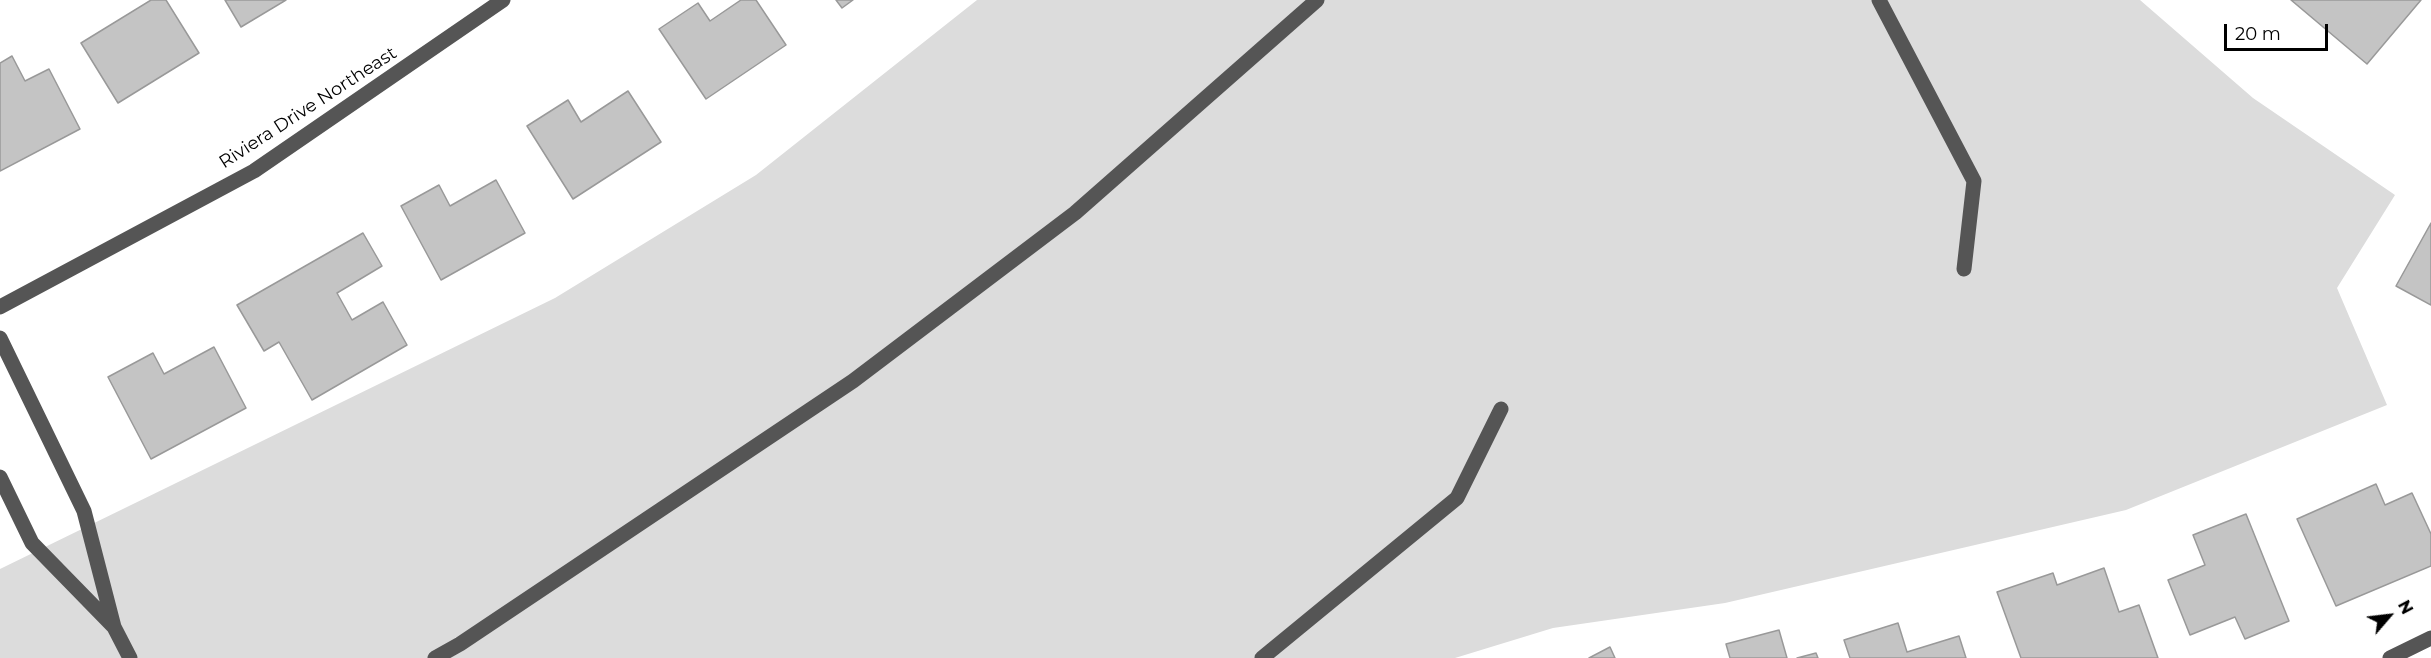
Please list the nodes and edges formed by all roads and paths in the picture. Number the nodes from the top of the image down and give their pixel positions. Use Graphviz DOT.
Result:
graph roads {
  1 [pos="504,0"];
  2 [pos="1317,0"];
  3 [pos="1879,0"];
  4 [pos="1964,269"];
  5 [pos="0,307"];
  6 [pos="0,338"];
  7 [pos="1501,410"];
  8 [pos="0,477"];
  9 [pos="114,627"];
  10 [pos="2431,638"];
  11 [pos="130,658"];
  12 [pos="435,658"];
  13 [pos="1262,658"];
  14 [pos="2390,658"];
  1 -- 5 [label="street, Riviera Drive Northeast"];
  2 -- 12 [label="street"];
  3 -- 4 [label="street"];
  6 -- 9 [label="street"];
  7 -- 13 [label="street"];
  8 -- 9 [label="street"];
  9 -- 11 [label="street"];
  10 -- 14 [label="street"];
}
